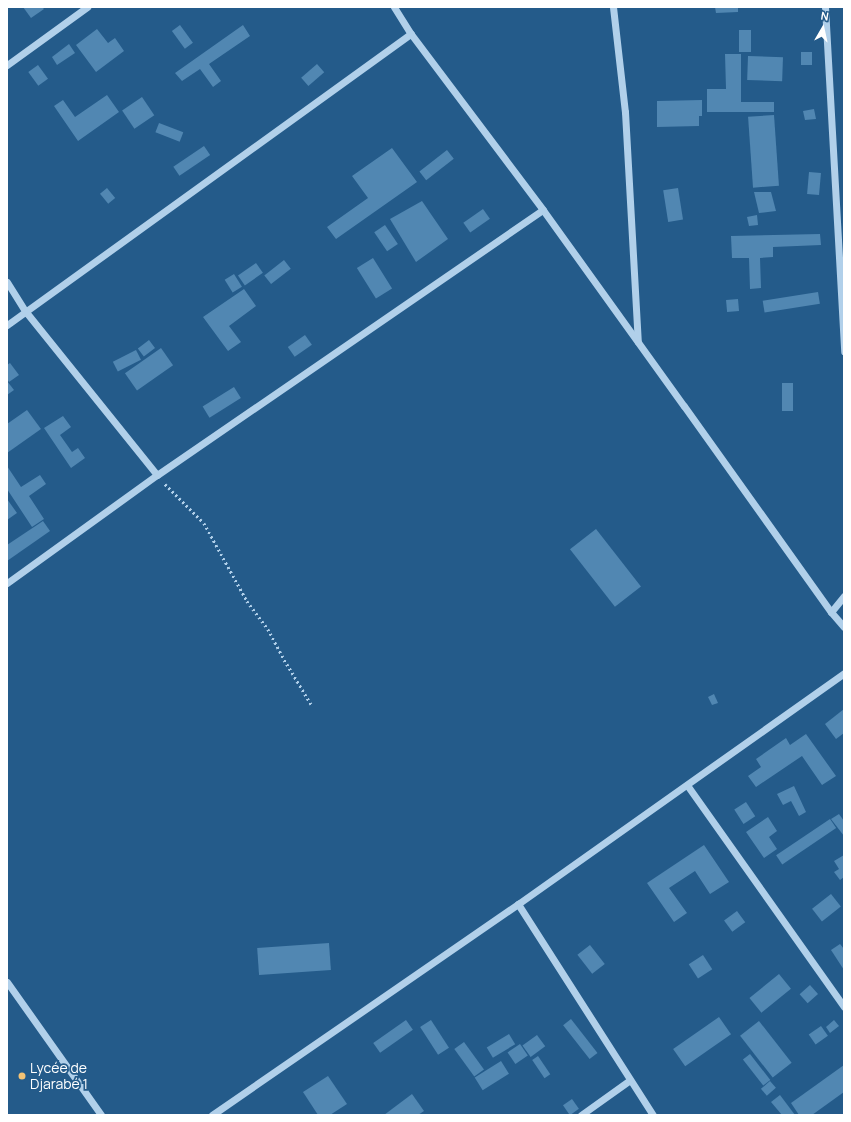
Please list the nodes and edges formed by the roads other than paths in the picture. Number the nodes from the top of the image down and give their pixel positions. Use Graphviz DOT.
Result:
graph roads {
  1 [pos="87,7"];
  2 [pos="394,7"];
  3 [pos="613,7"];
  4 [pos="825,7"];
  5 [pos="412,34"];
  6 [pos="7,65"];
  7 [pos="543,210"];
  8 [pos="7,282"];
  9 [pos="26,312"];
  10 [pos="7,325"];
  11 [pos="638,342"];
  12 [pos="844,351"];
  13 [pos="157,475"];
  14 [pos="7,583"];
  15 [pos="844,596"];
  16 [pos="831,612"];
  17 [pos="844,627"];
  18 [pos="844,673"];
  19 [pos="687,785"];
  20 [pos="518,904"];
  21 [pos="7,982"];
  22 [pos="844,1007"];
  23 [pos="630,1080"];
  24 [pos="101,1115"];
  25 [pos="212,1115"];
  26 [pos="581,1115"];
  27 [pos="653,1115"];
  1 -- 6 [label="street"];
  2 -- 5 [label="street"];
  3 -- 11 [label="street"];
  4 -- 12 [label="street"];
  5 -- 7 [label="street"];
  5 -- 9 [label="street"];
  7 -- 11 [label="street"];
  7 -- 13 [label="street"];
  8 -- 9 [label="street"];
  9 -- 10 [label="street"];
  9 -- 13 [label="street"];
  11 -- 16 [label="street"];
  13 -- 14 [label="street"];
  15 -- 16 [label="street"];
  16 -- 17 [label="street"];
  18 -- 19 [label="street"];
  19 -- 20 [label="street"];
  19 -- 22 [label="street"];
  20 -- 23 [label="street"];
  20 -- 25 [label="street"];
  21 -- 24 [label="street"];
  23 -- 26 [label="street"];
  23 -- 27 [label="street"];
}
